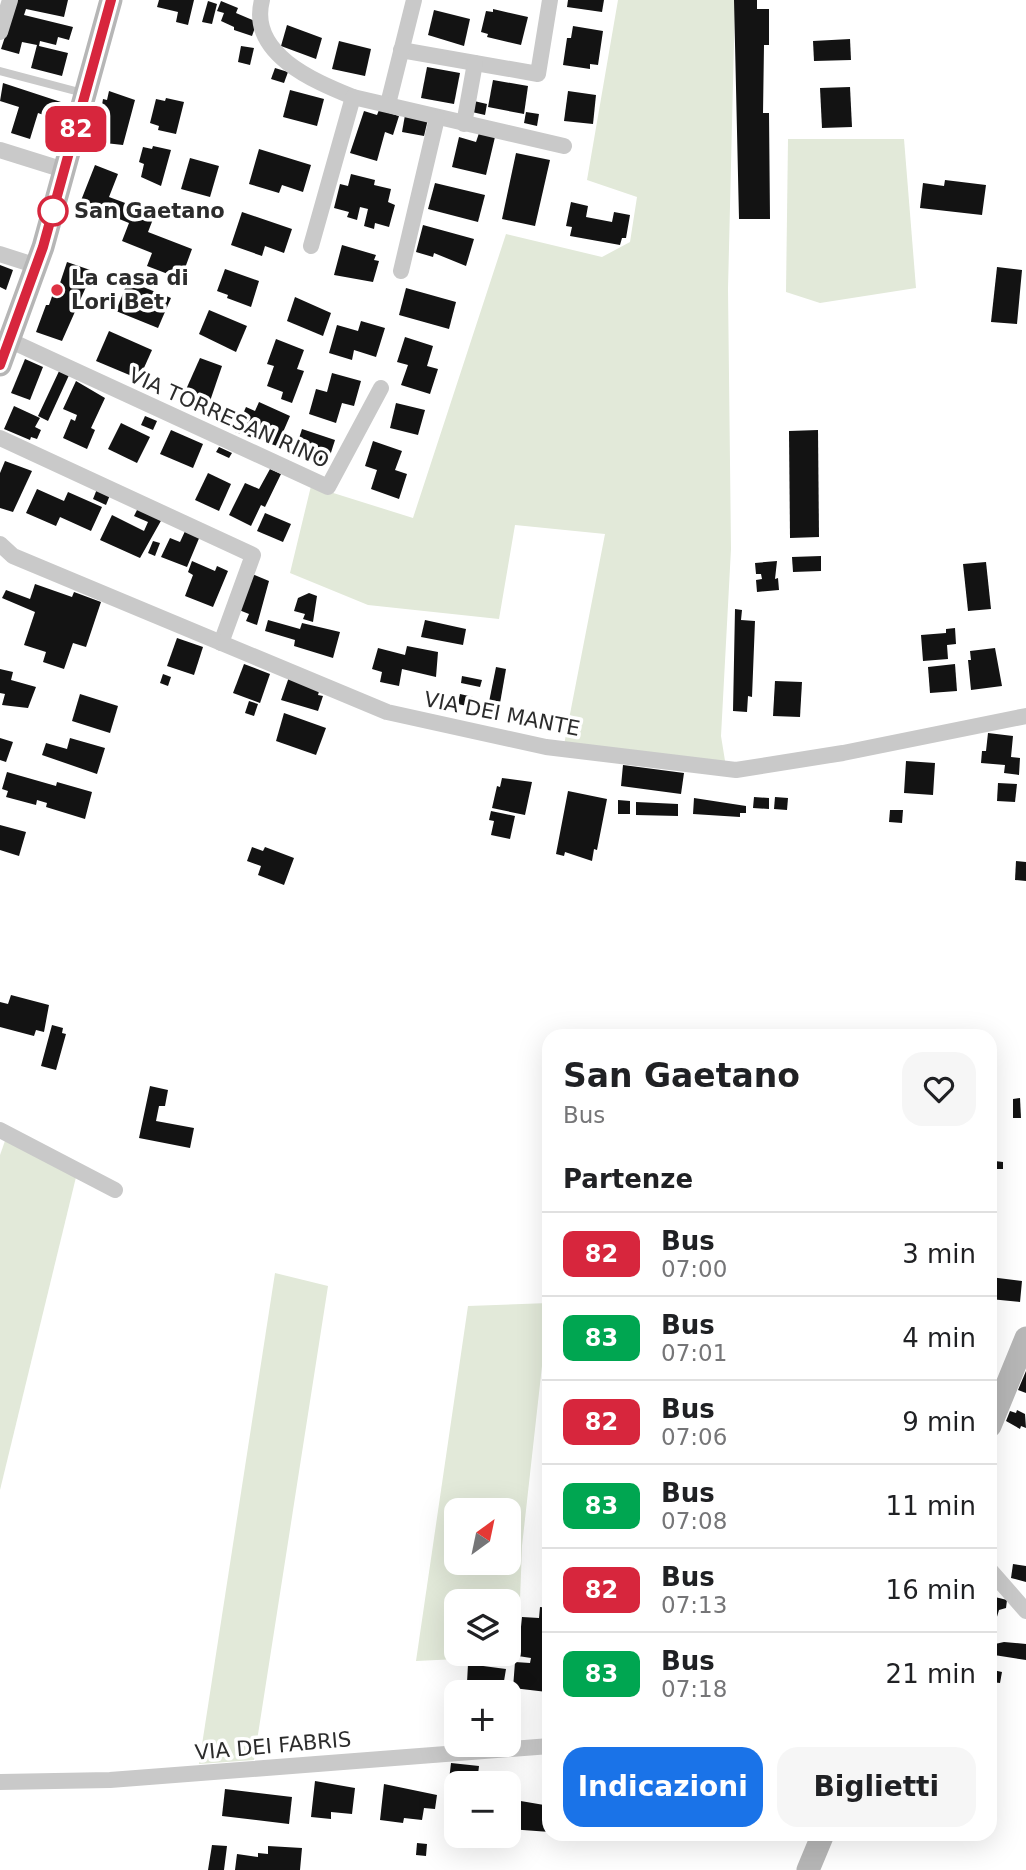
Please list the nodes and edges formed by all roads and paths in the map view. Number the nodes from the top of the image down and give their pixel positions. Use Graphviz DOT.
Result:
graph roads {
  1 [pos="10,0"];
  2 [pos="111,0"];
  3 [pos="262,0"];
  4 [pos="414,0"];
  5 [pos="550,0"];
  6 [pos="0,32"];
  7 [pos="401,50"];
  8 [pos="475,63"];
  9 [pos="0,71"];
  10 [pos="86,94"];
  11 [pos="353,97"];
  12 [pos="388,104"];
  13 [pos="437,118"];
  14 [pos="464,124"];
  15 [pos="564,146"];
  16 [pos="0,150"];
  17 [pos="64,170"];
  18 [pos="311,246"];
  19 [pos="0,254"];
  20 [pos="37,266"];
  21 [pos="401,271"];
  22 [pos="11,341"];
  23 [pos="0,365"];
  24 [pos="381,388"];
  25 [pos="0,438"];
  26 [pos="3,547"];
  27 [pos="0,566"];
  28 [pos="221,643"];
  29 [pos="1026,716"];
  30 [pos="0,1130"];
  31 [pos="115,1189"];
  32 [pos="1026,1338"];
  33 [pos="997,1409"];
  34 [pos="997,1578"];
  35 [pos="1026,1611"];
  36 [pos="542,1747"];
  37 [pos="0,1782"];
  38 [pos="820,1841"];
  39 [pos="808,1870"];
  1 -- 6 [label="street"];
  2 -- 10 [label="street"];
  3 -- 11 [label="street"];
  4 -- 7 [label="street"];
  5 -- 8 [label="street"];
  7 -- 8 [label="street"];
  7 -- 12 [label="street"];
  8 -- 14 [label="street"];
  9 -- 10 [label="lane"];
  10 -- 17 [label="street"];
  11 -- 12 [label="street"];
  11 -- 18 [label="street"];
  12 -- 13 [label="street"];
  13 -- 14 [label="street"];
  13 -- 21 [label="street"];
  14 -- 15 [label="street"];
  16 -- 17 [label="street"];
  17 -- 20 [label="street"];
  19 -- 20 [label="street"];
  20 -- 22 [label="street"];
  22 -- 23 [label="street"];
  22 -- 24 [label="street, VIA TORRESAN RINO"];
  25 -- 28 [label="street"];
  26 -- 27 [label="street"];
  26 -- 28 [label="street, VIA DEI MANTE"];
  28 -- 29 [label="street, VIA DEI MANTE"];
  30 -- 31 [label="street"];
  32 -- 33 [label="street"];
  34 -- 35 [label="street"];
  36 -- 37 [label="street, VIA DEI FABRIS"];
  38 -- 39 [label="street"];
}
